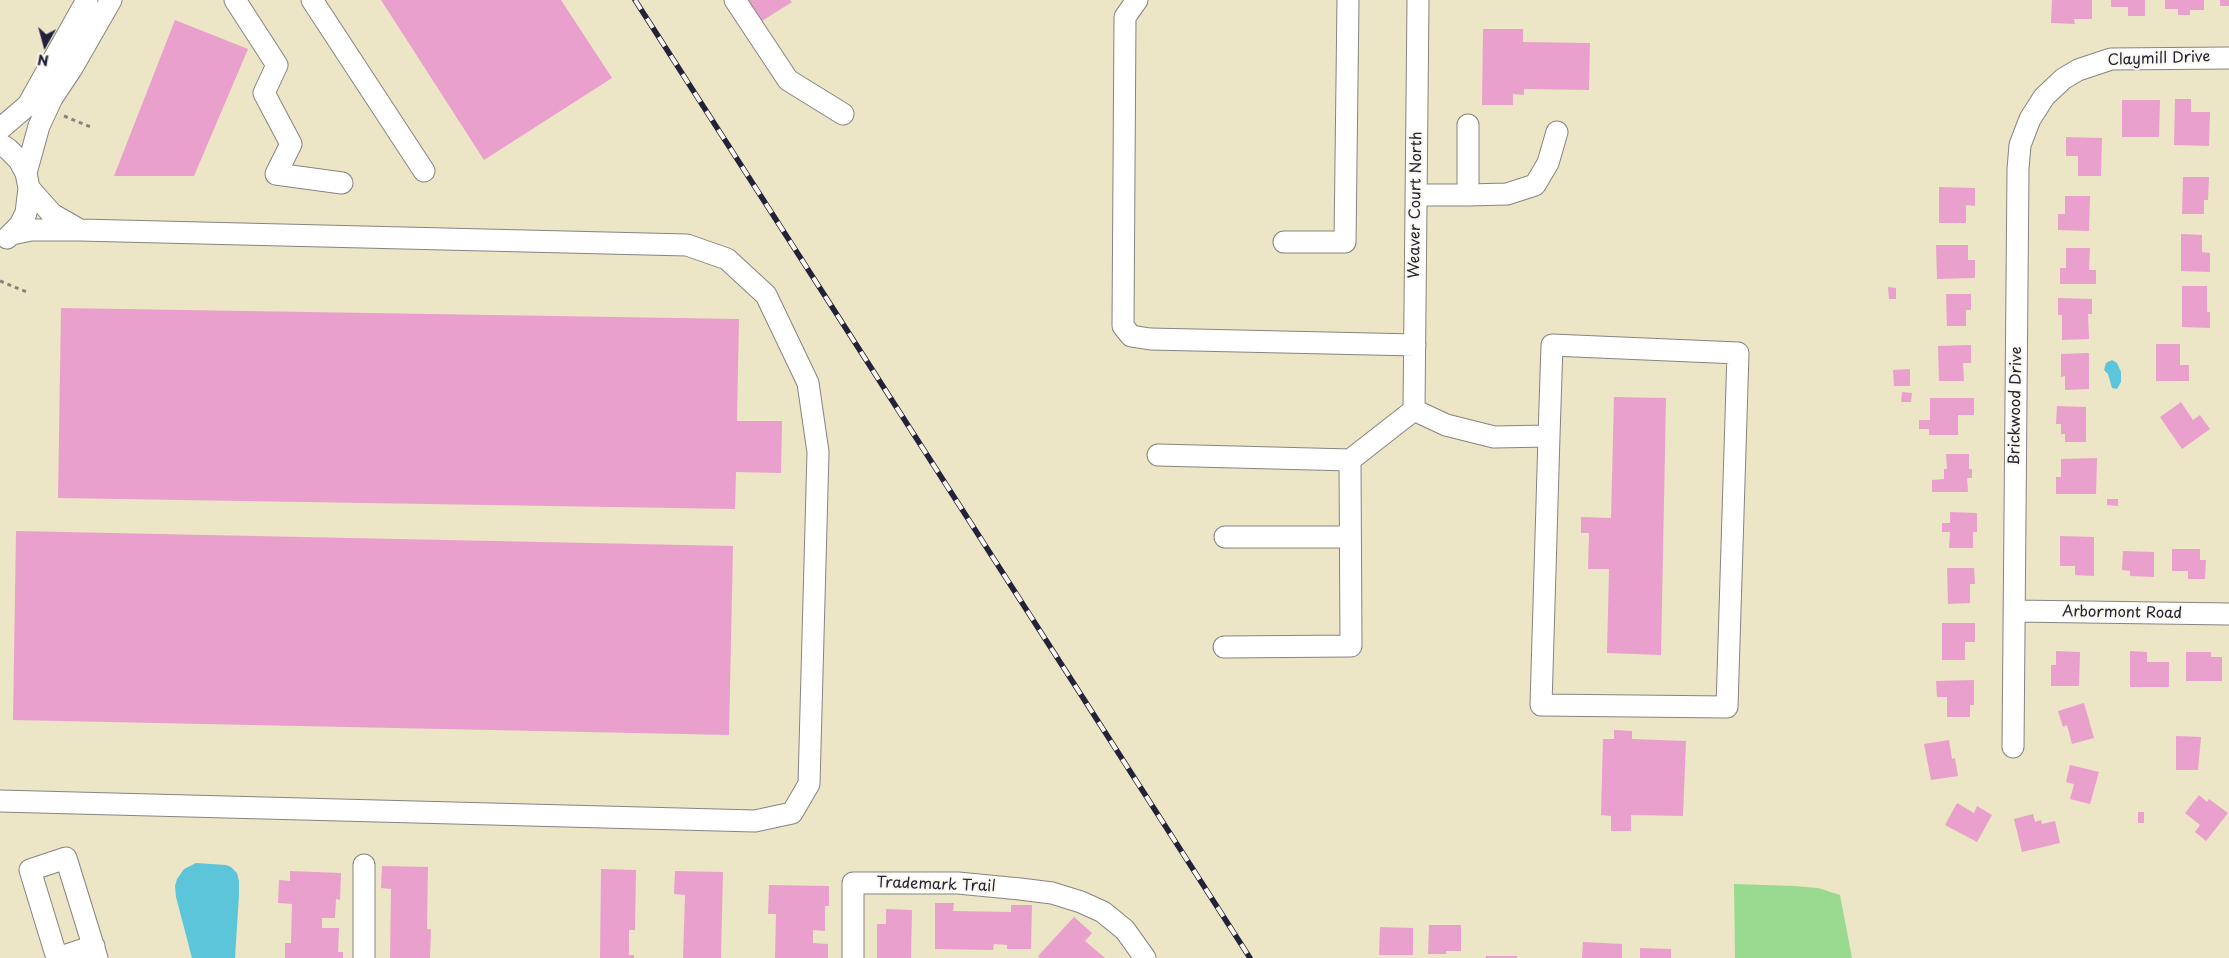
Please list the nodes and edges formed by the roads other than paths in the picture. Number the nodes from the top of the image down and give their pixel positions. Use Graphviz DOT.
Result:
graph roads {
  1 [pos="87,0"];
  2 [pos="111,0"];
  3 [pos="235,0"];
  4 [pos="312,0"];
  5 [pos="735,0"];
  6 [pos="1137,0"];
  7 [pos="1348,0"];
  8 [pos="1418,0"];
  9 [pos="2229,58"];
  10 [pos="2063,79"];
  11 [pos="843,114"];
  12 [pos="1468,125"];
  13 [pos="0,128"];
  14 [pos="1557,132"];
  15 [pos="0,144"];
  16 [pos="424,170"];
  17 [pos="28,181"];
  18 [pos="342,183"];
  19 [pos="1468,194"];
  20 [pos="1416,195"];
  21 [pos="80,230"];
  22 [pos="6,238"];
  23 [pos="1284,242"];
  24 [pos="1414,345"];
  25 [pos="1414,410"];
  26 [pos="1549,436"];
  27 [pos="1158,455"];
  28 [pos="1350,460"];
  29 [pos="1225,537"];
  30 [pos="1350,537"];
  31 [pos="2014,611"];
  32 [pos="2229,614"];
  33 [pos="1224,647"];
  34 [pos="2013,747"];
  35 [pos="0,801"];
  36 [pos="364,865"];
  37 [pos="95,952"];
  38 [pos="58,958"];
  39 [pos="364,958"];
  40 [pos="853,958"];
  41 [pos="1145,958"];
  1 -- 13 [label="street"];
  2 -- 17 [label="street"];
  3 -- 18 [label="street"];
  4 -- 16 [label="street"];
  5 -- 11 [label="street"];
  6 -- 24 [label="street"];
  7 -- 23 [label="street"];
  8 -- 20 [label="street, Weaver Court North"];
  9 -- 10 [label="street, Claymill Drive"];
  10 -- 31 [label="street, Brickwood Drive"];
  12 -- 19 [label="street"];
  14 -- 19 [label="street"];
  15 -- 17 [label="street"];
  17 -- 21 [label="street"];
  17 -- 22 [label="street"];
  19 -- 20 [label="street"];
  20 -- 24 [label="street, Weaver Court North"];
  21 -- 22 [label="street"];
  21 -- 35 [label="street"];
  24 -- 25 [label="street, Weaver Court North"];
  25 -- 26 [label="street"];
  25 -- 28 [label="street"];
  26 -- 26 [label="street"];
  27 -- 28 [label="street"];
  28 -- 30 [label="street"];
  29 -- 30 [label="street"];
  30 -- 33 [label="street"];
  31 -- 32 [label="street, Arbormont Road"];
  31 -- 34 [label="street, Brickwood Drive"];
  36 -- 39 [label="street"];
  37 -- 38 [label="street"];
  37 -- 38 [label="street"];
  40 -- 41 [label="street, Trademark Trail"];
}
